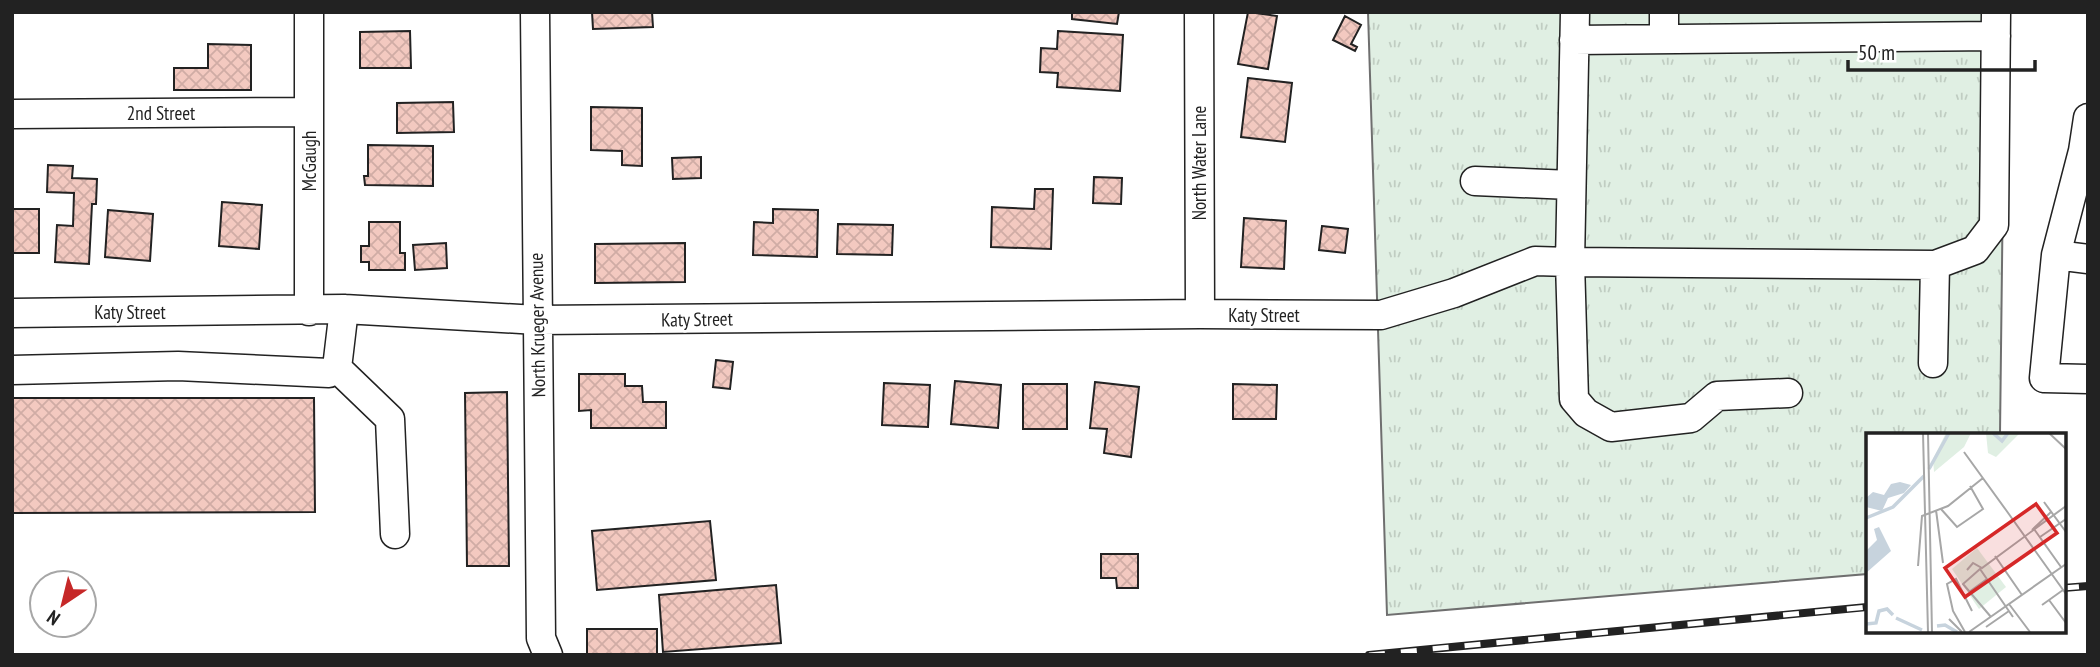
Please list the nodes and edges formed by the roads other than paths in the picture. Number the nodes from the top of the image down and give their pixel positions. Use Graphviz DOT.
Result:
graph roads {
  1 [pos="309,12"];
  2 [pos="535,12"];
  3 [pos="1199,12"];
  4 [pos="1575,12"];
  5 [pos="1996,24"];
  6 [pos="1664,26"];
  7 [pos="1574,40"];
  8 [pos="309,112"];
  9 [pos="12,114"];
  10 [pos="2088,118"];
  11 [pos="1475,181"];
  12 [pos="1571,185"];
  13 [pos="2056,255"];
  14 [pos="2088,259"];
  15 [pos="1570,262"];
  16 [pos="1936,265"];
  17 [pos="344,309"];
  18 [pos="309,311"];
  19 [pos="12,313"];
  20 [pos="1200,314"];
  21 [pos="537,320"];
  22 [pos="1933,363"];
  23 [pos="337,368"];
  24 [pos="12,370"];
  25 [pos="2088,379"];
  26 [pos="1788,393"];
  27 [pos="395,534"];
  28 [pos="540,649"];
  1 -- 8 [label="street, McGaugh"];
  2 -- 21 [label="street, North Krueger Avenue"];
  3 -- 20 [label="street, North Water Lane"];
  4 -- 7 [label="street"];
  5 -- 6 [label="street"];
  5 -- 16 [label="street"];
  6 -- 7 [label="street"];
  7 -- 12 [label="street"];
  8 -- 9 [label="street, 2nd Street"];
  8 -- 18 [label="street, McGaugh"];
  10 -- 13 [label="street"];
  11 -- 12 [label="street"];
  12 -- 15 [label="street"];
  13 -- 14 [label="street"];
  13 -- 25 [label="street"];
  15 -- 16 [label="street, Katy Street"];
  15 -- 20 [label="street, Katy Street"];
  15 -- 26 [label="street"];
  16 -- 22 [label="street"];
  17 -- 18 [label="street, Katy Street"];
  17 -- 21 [label="street, Katy Street"];
  17 -- 23 [label="street"];
  18 -- 19 [label="street, Katy Street"];
  20 -- 21 [label="street, Katy Street"];
  21 -- 28 [label="street, North Krueger Avenue"];
  23 -- 24 [label="street"];
  23 -- 27 [label="street"];
}
